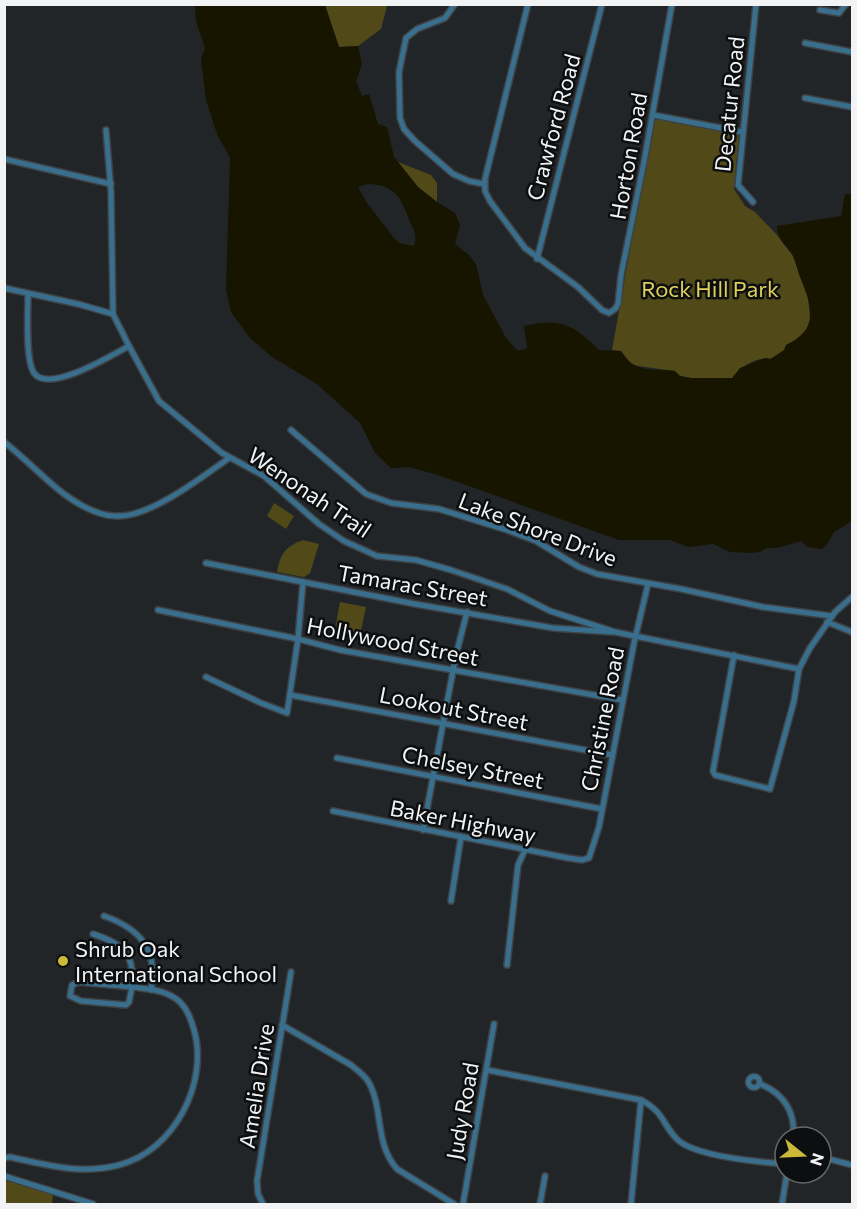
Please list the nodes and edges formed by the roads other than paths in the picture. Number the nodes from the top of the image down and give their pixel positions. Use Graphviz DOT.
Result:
graph roads {
  1 [pos="455,4"];
  2 [pos="528,4"];
  3 [pos="602,4"];
  4 [pos="672,4"];
  5 [pos="756,4"];
  6 [pos="846,4"];
  7 [pos="820,10"];
  8 [pos="805,43"];
  9 [pos="852,52"];
  10 [pos="805,98"];
  11 [pos="852,107"];
  12 [pos="653,115"];
  13 [pos="106,130"];
  14 [pos="742,132"];
  15 [pos="4,159"];
  16 [pos="111,184"];
  17 [pos="484,184"];
  18 [pos="753,202"];
  19 [pos="537,259"];
  20 [pos="4,288"];
  21 [pos="28,294"];
  22 [pos="113,314"];
  23 [pos="129,346"];
  24 [pos="291,430"];
  25 [pos="4,442"];
  26 [pos="229,458"];
  27 [pos="206,563"];
  28 [pos="303,582"];
  29 [pos="648,584"];
  30 [pos="852,597"];
  31 [pos="158,610"];
  32 [pos="467,612"];
  33 [pos="832,616"];
  34 [pos="827,622"];
  35 [pos="615,632"];
  36 [pos="852,632"];
  37 [pos="635,636"];
  38 [pos="298,639"];
  39 [pos="734,655"];
  40 [pos="799,669"];
  41 [pos="454,670"];
  42 [pos="206,677"];
  43 [pos="290,695"];
  44 [pos="622,700"];
  45 [pos="445,723"];
  46 [pos="612,755"];
  47 [pos="337,758"];
  48 [pos="434,776"];
  49 [pos="602,808"];
  50 [pos="333,811"];
  51 [pos="423,830"];
  52 [pos="461,837"];
  53 [pos="525,850"];
  54 [pos="587,859"];
  55 [pos="451,901"];
  56 [pos="104,916"];
  57 [pos="93,934"];
  58 [pos="507,965"];
  59 [pos="291,972"];
  60 [pos="132,987"];
  61 [pos="151,990"];
  62 [pos="494,1024"];
  63 [pos="282,1025"];
  64 [pos="487,1070"];
  65 [pos="760,1084"];
  66 [pos="641,1100"];
  67 [pos="792,1125"];
  68 [pos="4,1158"];
  69 [pos="833,1160"];
  70 [pos="773,1163"];
  71 [pos="852,1165"];
  72 [pos="4,1176"];
  73 [pos="545,1176"];
  74 [pos="785,1185"];
  75 [pos="93,1204"];
  76 [pos="263,1204"];
  77 [pos="454,1204"];
  78 [pos="463,1204"];
  79 [pos="540,1204"];
  80 [pos="631,1204"];
  81 [pos="782,1204"];
  1 -- 17 [label="street"];
  2 -- 17 [label="street"];
  3 -- 19 [label="street, Crawford Road"];
  4 -- 12 [label="street, Horton Road"];
  5 -- 14 [label="street, Decatur Road"];
  6 -- 7 [label="street"];
  8 -- 9 [label="street"];
  10 -- 11 [label="street"];
  12 -- 14 [label="street"];
  12 -- 19 [label="street, Horton Road"];
  13 -- 16 [label="street, Wenonah Trail"];
  14 -- 18 [label="street, Decatur Road"];
  15 -- 16 [label="street"];
  16 -- 22 [label="street, Wenonah Trail"];
  17 -- 19 [label="street"];
  20 -- 21 [label="street"];
  21 -- 22 [label="street"];
  21 -- 23 [label="street"];
  22 -- 23 [label="street, Wenonah Trail"];
  23 -- 26 [label="street, Wenonah Trail"];
  24 -- 29 [label="street, Lake Shore Drive"];
  25 -- 26 [label="street"];
  26 -- 35 [label="street, Wenonah Trail"];
  27 -- 28 [label="street, Tamarac Street"];
  28 -- 32 [label="street, Tamarac Street"];
  28 -- 38 [label="street"];
  29 -- 33 [label="street, Lake Shore Drive"];
  29 -- 37 [label="street, Christine Road"];
  30 -- 33 [label="street"];
  31 -- 38 [label="street, Hollywood Street"];
  32 -- 35 [label="street, Tamarac Street"];
  32 -- 41 [label="street"];
  33 -- 34 [label="street"];
  34 -- 36 [label="street"];
  34 -- 40 [label="street"];
  35 -- 37 [label="street, Wenonah Trail"];
  37 -- 39 [label="street, Wenonah Trail"];
  37 -- 44 [label="street, Christine Road"];
  38 -- 41 [label="street, Hollywood Street"];
  38 -- 43 [label="street"];
  39 -- 40 [label="street, Wenonah Trail"];
  39 -- 40 [label="street"];
  41 -- 44 [label="street, Hollywood Street"];
  41 -- 45 [label="street"];
  42 -- 43 [label="street"];
  43 -- 45 [label="street, Lookout Street"];
  44 -- 46 [label="street, Christine Road"];
  45 -- 46 [label="street, Lookout Street"];
  45 -- 48 [label="street"];
  46 -- 49 [label="street, Christine Road"];
  47 -- 48 [label="street, Chelsey Street"];
  48 -- 49 [label="street, Chelsey Street"];
  48 -- 51 [label="street"];
  49 -- 54 [label="street, Christine Road"];
  50 -- 51 [label="street, Baker Highway"];
  51 -- 52 [label="street, Baker Highway"];
  52 -- 53 [label="street, Baker Highway"];
  52 -- 55 [label="street"];
  53 -- 54 [label="street, Baker Highway"];
  53 -- 58 [label="street"];
  56 -- 61 [label="street"];
  57 -- 60 [label="street"];
  59 -- 63 [label="street, Amelia Drive"];
  60 -- 60 [label="street"];
  60 -- 61 [label="street"];
  61 -- 68 [label="street"];
  62 -- 64 [label="street, Judy Road"];
  63 -- 76 [label="street, Amelia Drive"];
  63 -- 77 [label="street"];
  64 -- 66 [label="street"];
  64 -- 78 [label="street, Judy Road"];
  65 -- 67 [label="street"];
  66 -- 70 [label="street"];
  66 -- 80 [label="street"];
  69 -- 71 [label="street"];
  72 -- 75 [label="street"];
  73 -- 79 [label="street"];
  74 -- 81 [label="street"];
}
